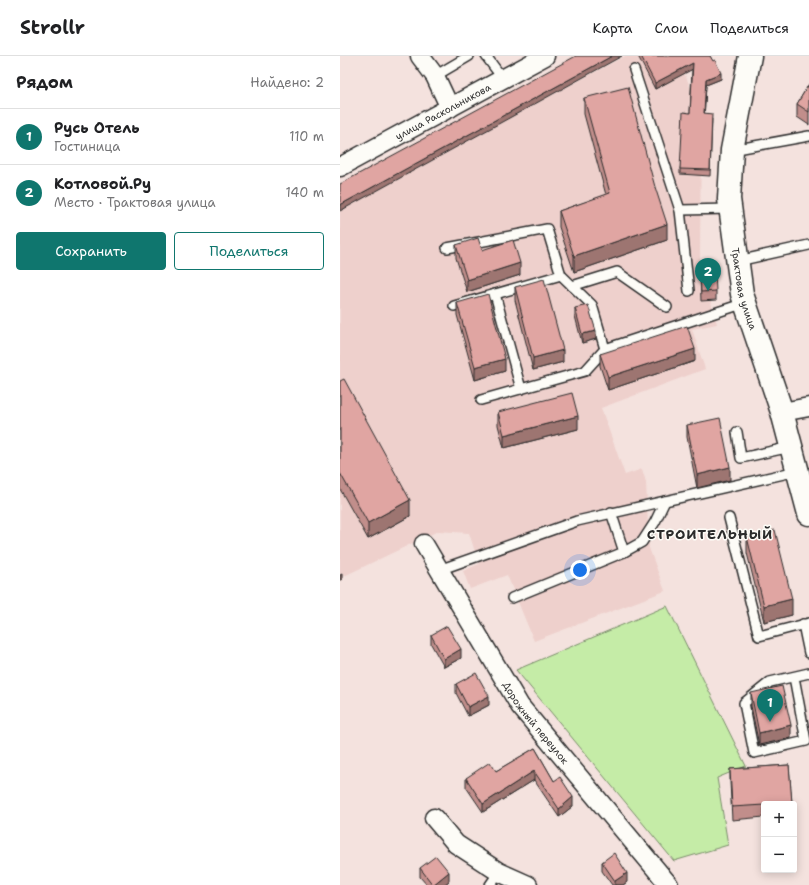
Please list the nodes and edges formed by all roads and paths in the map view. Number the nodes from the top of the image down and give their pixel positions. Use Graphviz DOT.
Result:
graph roads {
  1 [pos="420,56"];
  2 [pos="469,56"];
  3 [pos="486,56"];
  4 [pos="545,56"];
  5 [pos="750,56"];
  6 [pos="634,70"];
  7 [pos="435,76"];
  8 [pos="503,79"];
  9 [pos="450,108"];
  10 [pos="809,136"];
  11 [pos="732,150"];
  12 [pos="340,167"];
  13 [pos="731,209"];
  14 [pos="680,210"];
  15 [pos="809,245"];
  16 [pos="447,248"];
  17 [pos="738,261"];
  18 [pos="561,275"];
  19 [pos="572,286"];
  20 [pos="688,291"];
  21 [pos="495,294"];
  22 [pos="745,303"];
  23 [pos="454,306"];
  24 [pos="667,307"];
  25 [pos="605,349"];
  26 [pos="521,389"];
  27 [pos="481,400"];
  28 [pos="809,407"];
  29 [pos="782,412"];
  30 [pos="737,432"];
  31 [pos="791,447"];
  32 [pos="797,471"];
  33 [pos="665,501"];
  34 [pos="611,512"];
  35 [pos="809,514"];
  36 [pos="729,518"];
  37 [pos="424,544"];
  38 [pos="624,552"];
  39 [pos="439,570"];
  40 [pos="512,598"];
  41 [pos="806,624"];
  42 [pos="809,653"];
  43 [pos="809,673"];
  44 [pos="794,677"];
  45 [pos="434,818"];
  46 [pos="495,879"];
  47 [pos="528,885"];
  48 [pos="669,885"];
  1 -- 7 [label="street"];
  2 -- 7 [label="lane"];
  3 -- 8 [label="lane"];
  4 -- 8 [label="street, улица Раскольникова"];
  5 -- 11 [label="main road, Трактовая улица"];
  6 -- 14 [label="lane"];
  7 -- 9 [label="street"];
  8 -- 9 [label="street, улица Раскольникова"];
  9 -- 12 [label="street, улица Раскольникова"];
  10 -- 11 [label="lane"];
  11 -- 13 [label="main road, Трактовая улица"];
  13 -- 14 [label="lane"];
  13 -- 17 [label="main road, Трактовая улица"];
  14 -- 20 [label="lane"];
  15 -- 17 [label="lane"];
  16 -- 18 [label="lane"];
  17 -- 22 [label="main road, Трактовая улица"];
  18 -- 19 [label="lane"];
  18 -- 21 [label="lane"];
  19 -- 24 [label="lane"];
  19 -- 25 [label="lane"];
  21 -- 23 [label="lane"];
  21 -- 26 [label="lane"];
  22 -- 25 [label="lane"];
  22 -- 29 [label="main road, Трактовая улица"];
  25 -- 26 [label="lane"];
  26 -- 27 [label="lane"];
  28 -- 29 [label="street"];
  29 -- 31 [label="main road, Трактовая улица"];
  30 -- 31 [label="lane"];
  31 -- 32 [label="main road, Трактовая улица"];
  32 -- 33 [label="lane"];
  32 -- 35 [label="main road, Трактовая улица"];
  33 -- 34 [label="lane"];
  33 -- 38 [label="lane"];
  34 -- 38 [label="lane"];
  34 -- 39 [label="lane"];
  36 -- 41 [label="lane"];
  37 -- 39 [label="street, Дорожный переулок"];
  38 -- 40 [label="lane"];
  39 -- 48 [label="street, Дорожный переулок"];
  41 -- 42 [label="lane"];
  43 -- 44 [label="lane"];
  44 -- 44 [label="lane"];
  45 -- 46 [label="street"];
  46 -- 47 [label="street"];
}
